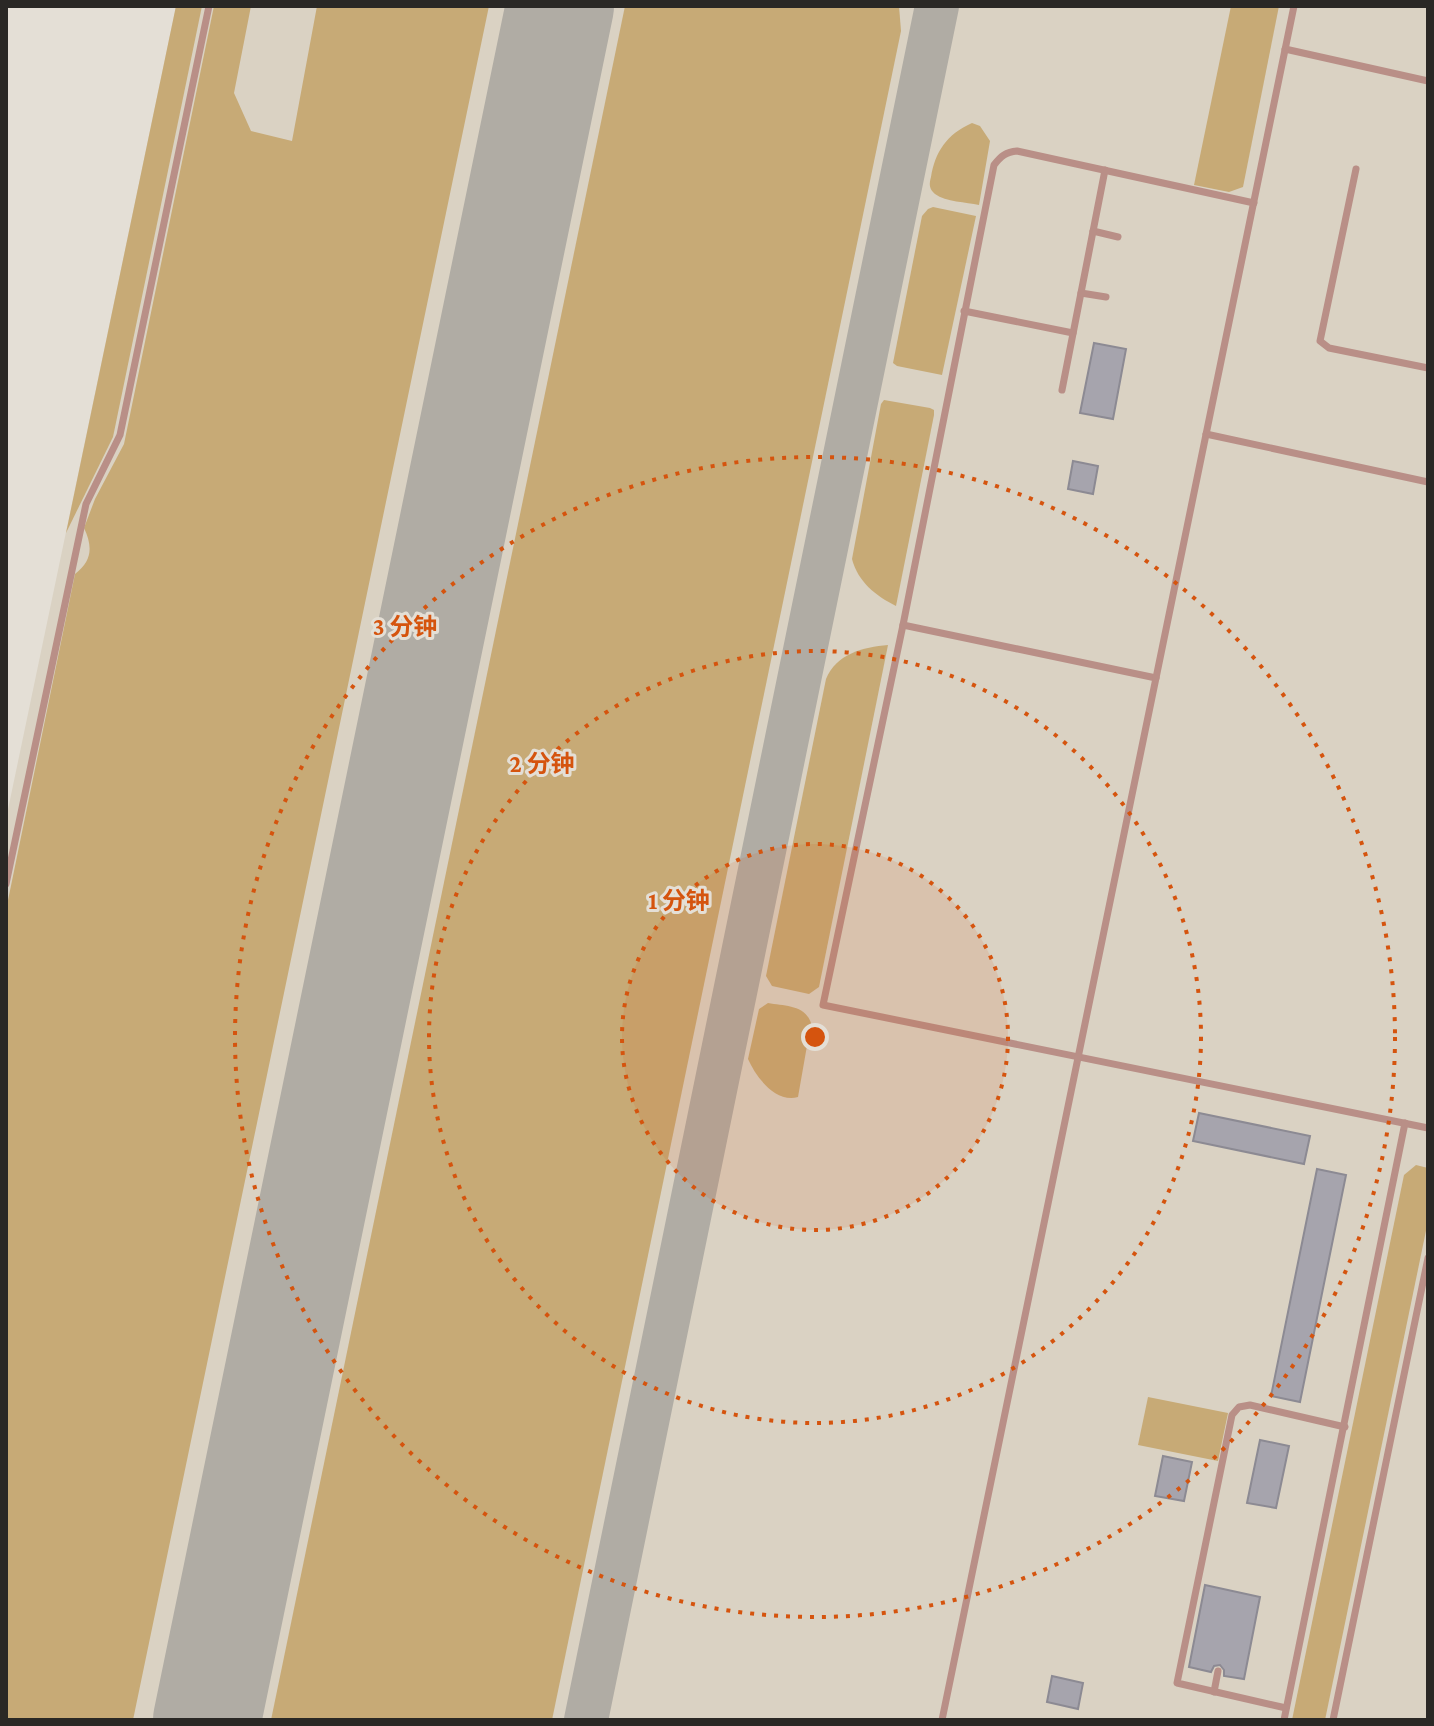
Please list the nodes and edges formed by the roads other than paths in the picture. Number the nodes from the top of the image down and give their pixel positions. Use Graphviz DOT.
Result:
graph roads {
  1 [pos="209,6"];
  2 [pos="1294,6"];
  3 [pos="1285,49"];
  4 [pos="1428,81"];
  5 [pos="1356,169"];
  6 [pos="1105,170"];
  7 [pos="1254,203"];
  8 [pos="1093,231"];
  9 [pos="1118,237"];
  10 [pos="1081,293"];
  11 [pos="1106,297"];
  12 [pos="964,311"];
  13 [pos="1073,333"];
  14 [pos="1428,368"];
  15 [pos="1062,390"];
  16 [pos="1206,434"];
  17 [pos="1428,482"];
  18 [pos="903,625"];
  19 [pos="1156,678"];
  20 [pos="6,884"];
  21 [pos="1080,1058"];
  22 [pos="1405,1123"];
  23 [pos="1428,1128"];
  24 [pos="1428,1258"];
  25 [pos="1345,1427"];
  26 [pos="1218,1671"];
  27 [pos="1214,1692"];
  28 [pos="1286,1708"];
  29 [pos="942,1720"];
  30 [pos="1284,1720"];
  31 [pos="1333,1720"];
  1 -- 20 [label="lane"];
  2 -- 3 [label="lane"];
  3 -- 4 [label="lane"];
  3 -- 7 [label="lane"];
  5 -- 14 [label="lane"];
  6 -- 7 [label="lane"];
  6 -- 8 [label="lane"];
  6 -- 12 [label="lane"];
  7 -- 16 [label="lane"];
  8 -- 9 [label="lane"];
  8 -- 10 [label="lane"];
  10 -- 11 [label="lane"];
  10 -- 13 [label="lane"];
  12 -- 13 [label="lane"];
  12 -- 18 [label="lane"];
  13 -- 15 [label="lane"];
  16 -- 17 [label="lane"];
  16 -- 19 [label="lane"];
  18 -- 19 [label="lane"];
  18 -- 21 [label="lane"];
  19 -- 21 [label="lane"];
  21 -- 22 [label="lane"];
  21 -- 29 [label="lane"];
  22 -- 23 [label="lane"];
  22 -- 25 [label="lane"];
  24 -- 31 [label="lane"];
  25 -- 27 [label="lane"];
  25 -- 28 [label="lane"];
  26 -- 27 [label="lane"];
  27 -- 28 [label="lane"];
  28 -- 30 [label="lane"];
}
